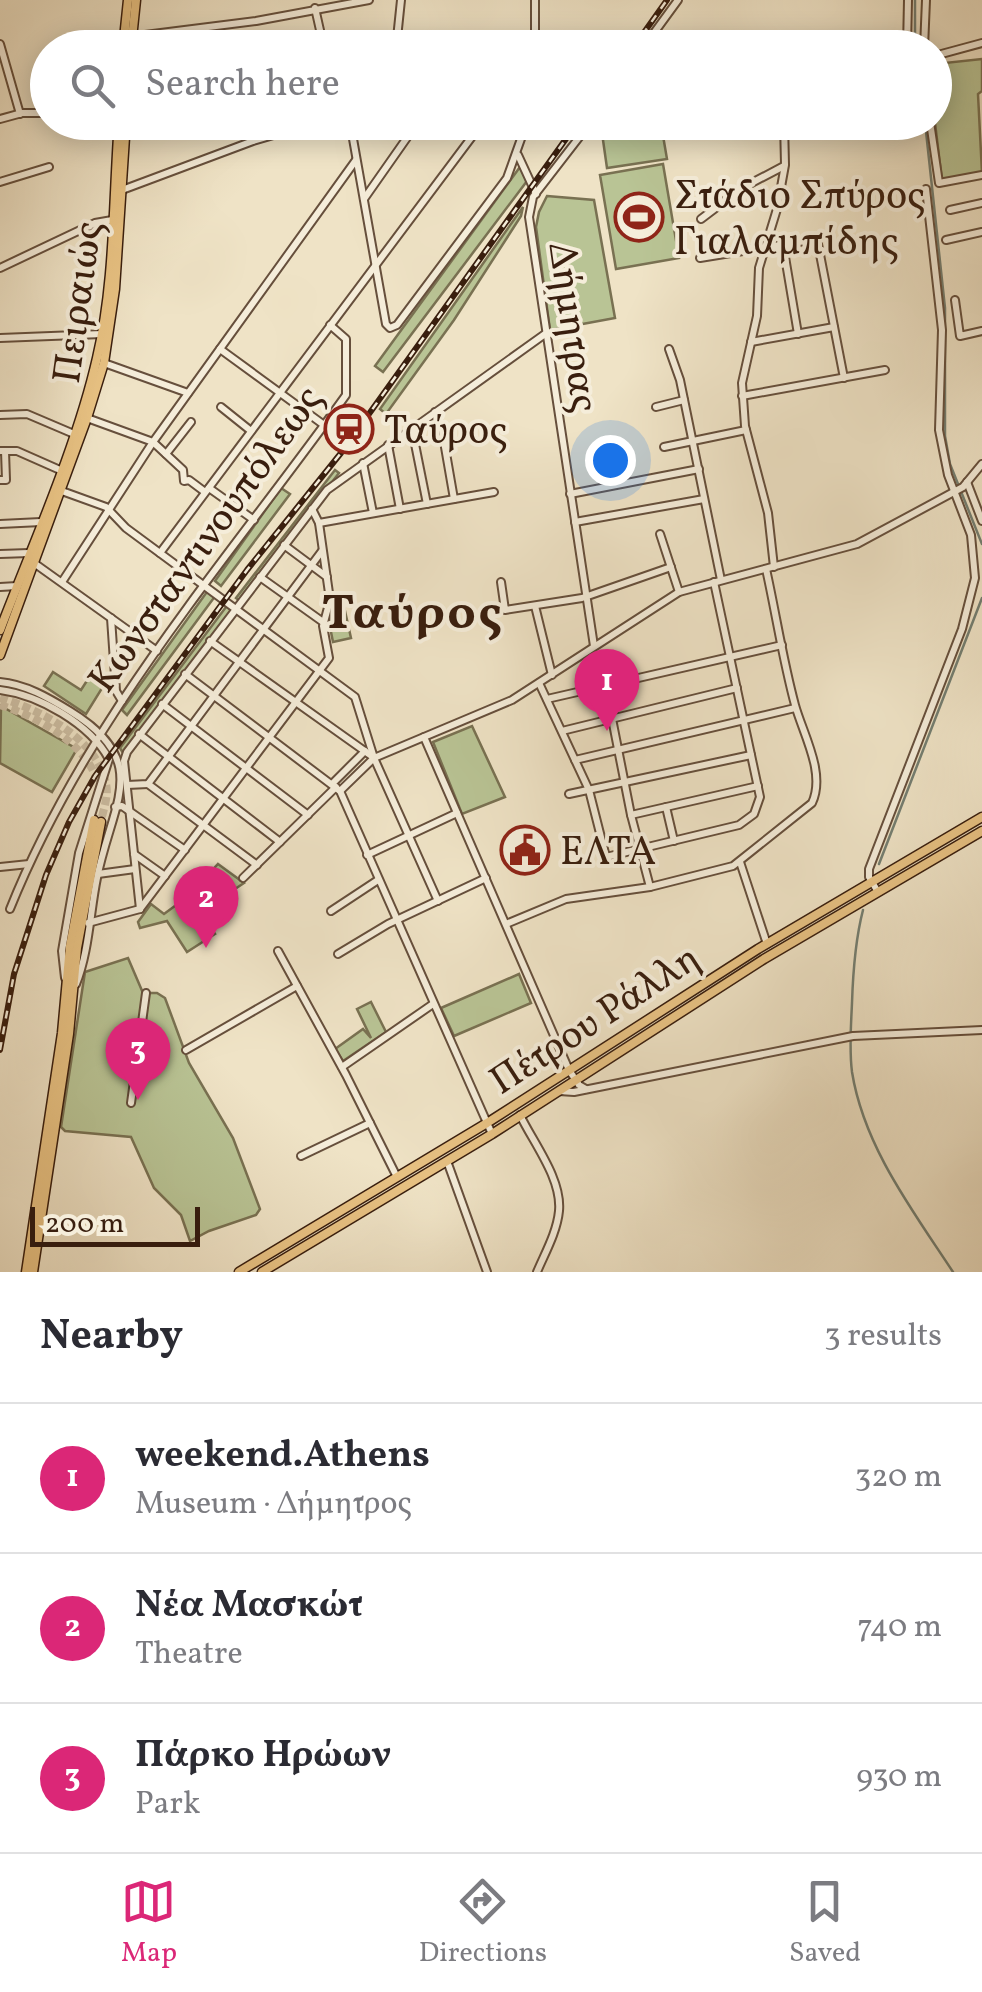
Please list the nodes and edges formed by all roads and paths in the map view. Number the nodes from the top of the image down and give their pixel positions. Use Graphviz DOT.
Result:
graph roads {
  1 [pos="128,0"];
  2 [pos="136,0"];
  3 [pos="369,0"];
  4 [pos="400,0"];
  5 [pos="534,0"];
  6 [pos="678,0"];
  7 [pos="908,0"];
  8 [pos="926,0"];
  9 [pos="315,8"];
  10 [pos="127,30"];
  11 [pos="129,30"];
  12 [pos="198,30"];
  13 [pos="320,30"];
  14 [pos="398,30"];
  15 [pos="534,30"];
  16 [pos="657,30"];
  17 [pos="907,30"];
  18 [pos="925,30"];
  19 [pos="982,43"];
  20 [pos="0,44"];
  21 [pos="952,51"];
  22 [pos="20,114"];
  23 [pos="30,114"];
  24 [pos="0,118"];
  25 [pos="121,140"];
  26 [pos="122,140"];
  27 [pos="255,140"];
  28 [pos="353,140"];
  29 [pos="405,140"];
  30 [pos="469,140"];
  31 [pos="522,140"];
  32 [pos="577,140"];
  33 [pos="784,140"];
  34 [pos="933,140"];
  35 [pos="518,154"];
  36 [pos="356,160"];
  37 [pos="785,166"];
  38 [pos="50,167"];
  39 [pos="982,175"];
  40 [pos="0,180"];
  41 [pos="926,189"];
  42 [pos="122,190"];
  43 [pos="536,194"];
  44 [pos="364,199"];
  45 [pos="982,203"];
  46 [pos="950,210"];
  47 [pos="116,219"];
  48 [pos="701,219"];
  49 [pos="982,232"];
  50 [pos="946,240"];
  51 [pos="784,245"];
  52 [pos="764,249"];
  53 [pos="700,258"];
  54 [pos="376,264"];
  55 [pos="0,268"];
  56 [pos="955,300"];
  57 [pos="330,326"];
  58 [pos="834,327"];
  59 [pos="982,332"];
  60 [pos="102,334"];
  61 [pos="545,334"];
  62 [pos="798,334"];
  63 [pos="0,338"];
  64 [pos="750,342"];
  65 [pos="220,348"];
  66 [pos="670,349"];
  67 [pos="104,363"];
  68 [pos="885,370"];
  69 [pos="844,378"];
  70 [pos="188,393"];
  71 [pos="280,394"];
  72 [pos="742,396"];
  73 [pos="684,400"];
  74 [pos="656,407"];
  75 [pos="221,408"];
  76 [pos="435,412"];
  77 [pos="0,415"];
  78 [pos="87,418"];
  79 [pos="190,422"];
  80 [pos="324,425"];
  81 [pos="412,429"];
  82 [pos="251,430"];
  83 [pos="746,430"];
  84 [pos="74,434"];
  85 [pos="693,440"];
  86 [pos="152,442"];
  87 [pos="388,445"];
  88 [pos="664,448"];
  89 [pos="2,451"];
  90 [pos="166,454"];
  91 [pos="363,464"];
  92 [pos="982,464"];
  93 [pos="698,469"];
  94 [pos="60,470"];
  95 [pos="0,480"];
  96 [pos="960,488"];
  97 [pos="57,489"];
  98 [pos="207,490"];
  99 [pos="494,492"];
  100 [pos="570,494"];
  101 [pos="454,499"];
  102 [pos="704,499"];
  103 [pos="427,504"];
  104 [pos="312,508"];
  105 [pos="400,509"];
  106 [pos="108,510"];
  107 [pos="373,513"];
  108 [pos="254,520"];
  109 [pos="982,520"];
  110 [pos="41,522"];
  111 [pos="319,522"];
  112 [pos="575,522"];
  113 [pos="0,524"];
  114 [pos="660,534"];
  115 [pos="284,545"];
  116 [pos="323,550"];
  117 [pos="160,552"];
  118 [pos="29,553"];
  119 [pos="0,554"];
  120 [pos="34,563"];
  121 [pos="311,566"];
  122 [pos="671,567"];
  123 [pos="770,568"];
  124 [pos="260,576"];
  125 [pos="327,577"];
  126 [pos="717,581"];
  127 [pos="62,582"];
  128 [pos="501,582"];
  129 [pos="16,586"];
  130 [pos="206,586"];
  131 [pos="0,587"];
  132 [pos="679,592"];
  133 [pos="288,596"];
  134 [pos="586,597"];
  135 [pos="535,606"];
  136 [pos="236,608"];
  137 [pos="110,617"];
  138 [pos="323,622"];
  139 [pos="0,628"];
  140 [pos="264,628"];
  141 [pos="210,640"];
  142 [pos="782,645"];
  143 [pos="594,647"];
  144 [pos="157,652"];
  145 [pos="0,655"];
  146 [pos="730,657"];
  147 [pos="239,662"];
  148 [pos="321,670"];
  149 [pos="185,674"];
  150 [pos="552,675"];
  151 [pos="0,682"];
  152 [pos="539,683"];
  153 [pos="605,683"];
  154 [pos="737,688"];
  155 [pos="0,690"];
  156 [pos="214,696"];
  157 [pos="547,699"];
  158 [pos="122,701"];
  159 [pos="162,704"];
  160 [pos="295,704"];
  161 [pos="795,708"];
  162 [pos="612,717"];
  163 [pos="744,720"];
  164 [pos="192,726"];
  165 [pos="562,730"];
  166 [pos="139,734"];
  167 [pos="98,735"];
  168 [pos="424,737"];
  169 [pos="270,738"];
  170 [pos="618,748"];
  171 [pos="365,751"];
  172 [pos="751,755"];
  173 [pos="168,757"];
  174 [pos="374,758"];
  175 [pos="575,760"];
  176 [pos="246,768"];
  177 [pos="625,782"];
  178 [pos="148,784"];
  179 [pos="127,786"];
  180 [pos="758,786"];
  181 [pos="336,788"];
  182 [pos="589,790"];
  183 [pos="569,794"];
  184 [pos="223,798"];
  185 [pos="115,807"];
  186 [pos="666,807"];
  187 [pos="130,811"];
  188 [pos="457,814"];
  189 [pos="308,815"];
  190 [pos="631,815"];
  191 [pos="982,817"];
  192 [pos="97,822"];
  193 [pos="203,825"];
  194 [pos="982,831"];
  195 [pos="409,836"];
  196 [pos="280,842"];
  197 [pos="674,842"];
  198 [pos="640,849"];
  199 [pos="184,850"];
  200 [pos="134,854"];
  201 [pos="367,856"];
  202 [pos="740,862"];
  203 [pos="29,864"];
  204 [pos="257,865"];
  205 [pos="0,867"];
  206 [pos="135,869"];
  207 [pos="98,874"];
  208 [pos="165,876"];
  209 [pos="243,878"];
  210 [pos="486,878"];
  211 [pos="378,880"];
  212 [pos="872,882"];
  213 [pos="650,887"];
  214 [pos="878,892"];
  215 [pos="438,901"];
  216 [pos="140,909"];
  217 [pos="10,910"];
  218 [pos="332,911"];
  219 [pos="396,920"];
  220 [pos="88,923"];
  221 [pos="506,924"];
  222 [pos="767,944"];
  223 [pos="278,952"];
  224 [pos="338,954"];
  225 [pos="297,986"];
  226 [pos="70,989"];
  227 [pos="146,993"];
  228 [pos="434,1004"];
  229 [pos="982,1030"];
  230 [pos="186,1050"];
  231 [pos="342,1067"];
  232 [pos="569,1070"];
  233 [pos="576,1080"];
  234 [pos="588,1089"];
  235 [pos="559,1090"];
  236 [pos="131,1103"];
  237 [pos="520,1116"];
  238 [pos="487,1122"];
  239 [pos="370,1123"];
  240 [pos="492,1134"];
  241 [pos="301,1156"];
  242 [pos="447,1161"];
  243 [pos="397,1177"];
  244 [pos="30,1272"];
  245 [pos="239,1272"];
  246 [pos="262,1272"];
  247 [pos="487,1272"];
  248 [pos="537,1272"];
  1 -- 10 [label="main road"];
  2 -- 11 [label="main road"];
  3 -- 9 [label="street"];
  4 -- 14 [label="street"];
  5 -- 15 [label="street"];
  6 -- 16 [label="street"];
  7 -- 17 [label="street"];
  8 -- 18 [label="street"];
  9 -- 12 [label="street"];
  9 -- 13 [label="street"];
  19 -- 21 [label="street"];
  20 -- 22 [label="street"];
  22 -- 23 [label="street"];
  22 -- 24 [label="street"];
  25 -- 47 [label="main road, Πειραιώς"];
  26 -- 42 [label="main road, Πειραιώς"];
  27 -- 42 [label="street"];
  28 -- 36 [label="street"];
  29 -- 44 [label="street"];
  30 -- 54 [label="street"];
  31 -- 35 [label="street"];
  32 -- 43 [label="street"];
  33 -- 37 [label="street"];
  34 -- 39 [label="street"];
  35 -- 43 [label="street"];
  35 -- 54 [label="street"];
  36 -- 44 [label="street"];
  36 -- 65 [label="street"];
  37 -- 48 [label="street"];
  37 -- 52 [label="street"];
  38 -- 40 [label="street"];
  41 -- 96 [label="street"];
  42 -- 47 [label="main road, Πειραιώς"];
  43 -- 61 [label="street, Δήμητρας"];
  44 -- 54 [label="street"];
  45 -- 46 [label="street"];
  47 -- 55 [label="street"];
  47 -- 60 [label="main road, Πειραιώς"];
  47 -- 67 [label="main road, Πειραιώς"];
  49 -- 50 [label="street"];
  51 -- 52 [label="street"];
  51 -- 58 [label="street"];
  51 -- 62 [label="street"];
  52 -- 53 [label="street"];
  52 -- 64 [label="street"];
  54 -- 57 [label="street"];
  56 -- 59 [label="street"];
  57 -- 71 [label="street"];
  57 -- 80 [label="street, Κωνσταντινουπόλεως"];
  58 -- 62 [label="street"];
  58 -- 69 [label="street"];
  60 -- 63 [label="street"];
  60 -- 84 [label="main road, Πειραιώς"];
  61 -- 76 [label="street, Κωνσταντινουπόλεως"];
  61 -- 100 [label="street, Δήμητρας"];
  62 -- 64 [label="street"];
  64 -- 72 [label="street"];
  65 -- 70 [label="street"];
  65 -- 71 [label="street"];
  66 -- 73 [label="street"];
  67 -- 70 [label="street"];
  67 -- 78 [label="main road, Πειραιώς"];
  68 -- 69 [label="street"];
  69 -- 72 [label="street"];
  70 -- 86 [label="street"];
  71 -- 80 [label="street"];
  71 -- 82 [label="street"];
  72 -- 83 [label="street"];
  73 -- 74 [label="street"];
  73 -- 85 [label="street"];
  75 -- 82 [label="street"];
  76 -- 81 [label="street, Κωνσταντινουπόλεως"];
  76 -- 101 [label="street"];
  77 -- 84 [label="street"];
  78 -- 86 [label="street"];
  78 -- 97 [label="main road, Πειραιώς"];
  79 -- 90 [label="street"];
  80 -- 108 [label="street, Κωνσταντινουπόλεως"];
  81 -- 87 [label="street, Κωνσταντινουπόλεως"];
  81 -- 103 [label="street"];
  82 -- 98 [label="street"];
  83 -- 85 [label="street"];
  83 -- 123 [label="street"];
  84 -- 94 [label="main road, Πειραιώς"];
  85 -- 88 [label="street"];
  85 -- 93 [label="street"];
  86 -- 90 [label="street"];
  86 -- 106 [label="street"];
  87 -- 91 [label="street, Κωνσταντινουπόλεως"];
  87 -- 105 [label="street"];
  89 -- 94 [label="street"];
  89 -- 95 [label="street"];
  90 -- 98 [label="street"];
  91 -- 104 [label="street, Κωνσταντινουπόλεως"];
  91 -- 107 [label="street"];
  92 -- 96 [label="street"];
  93 -- 100 [label="street"];
  93 -- 102 [label="street"];
  94 -- 97 [label="main road, Πειραιώς"];
  96 -- 109 [label="street"];
  96 -- 123 [label="street"];
  96 -- 212 [label="street"];
  97 -- 106 [label="street"];
  97 -- 110 [label="main road, Πειραιώς"];
  97 -- 120 [label="main road, Πειραιώς"];
  98 -- 108 [label="street"];
  98 -- 117 [label="street"];
  99 -- 101 [label="street"];
  100 -- 112 [label="street, Δήμητρας"];
  101 -- 103 [label="street"];
  102 -- 112 [label="street"];
  102 -- 126 [label="street"];
  103 -- 105 [label="street"];
  104 -- 111 [label="street"];
  104 -- 115 [label="street, Κωνσταντινουπόλεως"];
  105 -- 107 [label="street"];
  106 -- 117 [label="street"];
  106 -- 127 [label="street"];
  107 -- 111 [label="street"];
  108 -- 130 [label="street, Κωνσταντινουπόλεως"];
  110 -- 113 [label="street"];
  110 -- 118 [label="main road, Πειραιώς"];
  111 -- 116 [label="street"];
  112 -- 134 [label="street, Δήμητρας"];
  114 -- 122 [label="street"];
  115 -- 121 [label="street"];
  115 -- 124 [label="street, Κωνσταντινουπόλεως"];
  116 -- 121 [label="street"];
  116 -- 125 [label="street"];
  117 -- 130 [label="street"];
  118 -- 119 [label="street"];
  118 -- 129 [label="main road, Πειραιώς"];
  120 -- 127 [label="street"];
  120 -- 145 [label="main road, Πειραιώς"];
  121 -- 125 [label="street"];
  121 -- 133 [label="street"];
  122 -- 132 [label="street"];
  122 -- 134 [label="street"];
  123 -- 126 [label="street"];
  123 -- 142 [label="street"];
  124 -- 133 [label="street"];
  124 -- 136 [label="street, Κωνσταντινουπόλεως"];
  125 -- 138 [label="street"];
  126 -- 132 [label="street"];
  126 -- 146 [label="street"];
  127 -- 137 [label="street"];
  128 -- 135 [label="street"];
  129 -- 131 [label="street"];
  129 -- 139 [label="main road, Πειραιώς"];
  130 -- 136 [label="street"];
  130 -- 144 [label="street, Κωνσταντινουπόλεως"];
  132 -- 143 [label="street"];
  133 -- 138 [label="street"];
  133 -- 140 [label="street"];
  134 -- 135 [label="street"];
  134 -- 143 [label="street, Δήμητρας"];
  135 -- 150 [label="street"];
  136 -- 140 [label="street"];
  136 -- 141 [label="street, Κωνσταντινουπόλεως"];
  137 -- 144 [label="street"];
  137 -- 158 [label="street"];
  138 -- 148 [label="street"];
  140 -- 147 [label="street"];
  140 -- 148 [label="street"];
  141 -- 147 [label="street"];
  141 -- 149 [label="street, Κωνσταντινουπόλεως"];
  142 -- 146 [label="street"];
  142 -- 161 [label="street"];
  143 -- 150 [label="street"];
  144 -- 158 [label="street, Κωνσταντινουπόλεως"];
  146 -- 153 [label="street"];
  146 -- 154 [label="street"];
  147 -- 156 [label="street"];
  147 -- 160 [label="street"];
  148 -- 160 [label="street"];
  148 -- 174 [label="street"];
  149 -- 156 [label="street"];
  149 -- 159 [label="street, Κωνσταντινουπόλεως"];
  150 -- 152 [label="street"];
  151 -- 167 [label="street"];
  152 -- 157 [label="street"];
  152 -- 168 [label="street"];
  153 -- 157 [label="street"];
  153 -- 162 [label="street"];
  154 -- 162 [label="street"];
  154 -- 163 [label="street"];
  155 -- 167 [label="street"];
  156 -- 164 [label="street"];
  156 -- 169 [label="street"];
  157 -- 165 [label="street"];
  158 -- 167 [label="street, Κωνσταντινουπόλεως"];
  159 -- 164 [label="street"];
  159 -- 166 [label="street, Κωνσταντινουπόλεως"];
  160 -- 169 [label="street"];
  160 -- 171 [label="street"];
  161 -- 163 [label="street"];
  161 -- 202 [label="street"];
  162 -- 165 [label="street"];
  162 -- 170 [label="street"];
  163 -- 170 [label="street"];
  163 -- 172 [label="street"];
  164 -- 173 [label="street"];
  164 -- 176 [label="street"];
  165 -- 175 [label="street"];
  166 -- 173 [label="street"];
  166 -- 179 [label="street, Κωνσταντινουπόλεως"];
  167 -- 185 [label="street, Κωνσταντινουπόλεως"];
  167 -- 203 [label="street, Κωνσταντινουπόλεως"];
  167 -- 226 [label="street"];
  168 -- 174 [label="street"];
  168 -- 188 [label="street"];
  169 -- 176 [label="street"];
  169 -- 181 [label="street"];
  170 -- 175 [label="street"];
  170 -- 177 [label="street"];
  171 -- 174 [label="street"];
  171 -- 181 [label="street"];
  172 -- 177 [label="street"];
  172 -- 180 [label="street"];
  173 -- 178 [label="street"];
  173 -- 184 [label="street"];
  174 -- 181 [label="street"];
  174 -- 195 [label="street"];
  175 -- 182 [label="street"];
  176 -- 184 [label="street"];
  176 -- 189 [label="street"];
  177 -- 182 [label="street"];
  177 -- 190 [label="street"];
  178 -- 179 [label="street"];
  178 -- 193 [label="street"];
  179 -- 187 [label="street"];
  180 -- 186 [label="street"];
  180 -- 197 [label="street"];
  181 -- 189 [label="street"];
  181 -- 201 [label="street"];
  182 -- 183 [label="street"];
  182 -- 198 [label="street"];
  184 -- 193 [label="street"];
  184 -- 196 [label="street"];
  185 -- 187 [label="street"];
  185 -- 207 [label="street, Κωνσταντινουπόλεως"];
  186 -- 190 [label="street"];
  186 -- 197 [label="street"];
  187 -- 199 [label="street"];
  187 -- 200 [label="street"];
  188 -- 195 [label="street"];
  188 -- 210 [label="street"];
  189 -- 196 [label="street"];
  190 -- 198 [label="street"];
  191 -- 212 [label="main road, Πέτρου Ράλλη"];
  192 -- 226 [label="main road"];
  193 -- 199 [label="street"];
  193 -- 204 [label="street"];
  194 -- 214 [label="main road, Πέτρου Ράλλη"];
  195 -- 201 [label="street"];
  195 -- 215 [label="street"];
  196 -- 204 [label="street"];
  197 -- 198 [label="street"];
  198 -- 213 [label="street"];
  199 -- 208 [label="street"];
  200 -- 206 [label="street"];
  200 -- 208 [label="street"];
  201 -- 211 [label="street"];
  202 -- 213 [label="street"];
  202 -- 222 [label="street"];
  203 -- 205 [label="street"];
  203 -- 217 [label="street, Κωνσταντινουπόλεως"];
  204 -- 209 [label="street"];
  206 -- 207 [label="street"];
  206 -- 216 [label="street"];
  207 -- 220 [label="street, Κωνσταντινουπόλεως"];
  208 -- 216 [label="street"];
  210 -- 215 [label="street"];
  210 -- 221 [label="street"];
  211 -- 218 [label="street"];
  211 -- 219 [label="street"];
  212 -- 214 [label="street"];
  212 -- 222 [label="main road, Πέτρου Ράλλη"];
  213 -- 221 [label="street"];
  214 -- 233 [label="main road, Πέτρου Ράλλη"];
  215 -- 219 [label="street"];
  216 -- 220 [label="street"];
  219 -- 224 [label="street"];
  219 -- 228 [label="street"];
  220 -- 226 [label="street, Κωνσταντινουπόλεως"];
  221 -- 232 [label="street"];
  222 -- 232 [label="main road, Πέτρου Ράλλη"];
  223 -- 225 [label="street"];
  225 -- 230 [label="street"];
  225 -- 231 [label="street"];
  226 -- 244 [label="main road, Κωνσταντινουπόλεως"];
  227 -- 236 [label="street"];
  228 -- 231 [label="street"];
  228 -- 238 [label="street"];
  229 -- 234 [label="street"];
  231 -- 239 [label="street"];
  232 -- 233 [label="street"];
  232 -- 238 [label="main road, Πέτρου Ράλλη"];
  233 -- 234 [label="street"];
  233 -- 235 [label="main road, Πέτρου Ράλλη"];
  234 -- 235 [label="street"];
  235 -- 237 [label="main road, Πέτρου Ράλλη"];
  237 -- 240 [label="main road, Πέτρου Ράλλη"];
  237 -- 248 [label="street"];
  238 -- 240 [label="street"];
  238 -- 243 [label="main road, Πέτρου Ράλλη"];
  239 -- 241 [label="street"];
  239 -- 243 [label="street"];
  240 -- 242 [label="main road, Πέτρου Ράλλη"];
  242 -- 246 [label="main road, Πέτρου Ράλλη"];
  242 -- 247 [label="street"];
  243 -- 245 [label="main road, Πέτρου Ράλλη"];
}
